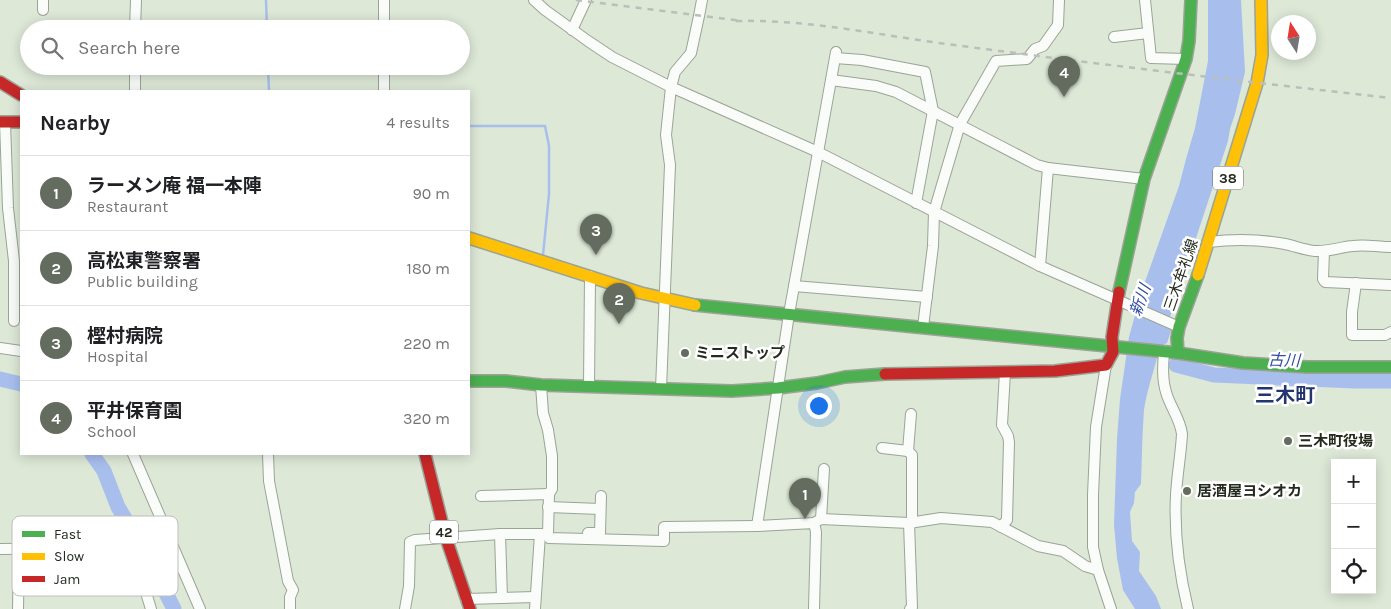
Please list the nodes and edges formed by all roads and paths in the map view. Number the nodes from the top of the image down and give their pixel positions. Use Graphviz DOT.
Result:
graph roads {
  1 [pos="136,0"];
  2 [pos="384,0"];
  3 [pos="534,0"];
  4 [pos="586,0"];
  5 [pos="702,0"];
  6 [pos="1059,0"];
  7 [pos="1145,0"];
  8 [pos="1191,0"];
  9 [pos="1261,0"];
  10 [pos="135,20"];
  11 [pos="384,20"];
  12 [pos="572,30"];
  13 [pos="1148,33"];
  14 [pos="1114,37"];
  15 [pos="1186,60"];
  16 [pos="135,75"];
  17 [pos="384,75"];
  18 [pos="831,80"];
  19 [pos="0,82"];
  20 [pos="671,87"];
  21 [pos="135,90"];
  22 [pos="384,90"];
  23 [pos="20,94"];
  24 [pos="933,111"];
  25 [pos="2,122"];
  26 [pos="20,122"];
  27 [pos="960,124"];
  28 [pos="818,152"];
  29 [pos="1048,168"];
  30 [pos="3,172"];
  31 [pos="1144,179"];
  32 [pos="916,203"];
  33 [pos="4,209"];
  34 [pos="934,212"];
  35 [pos="470,238"];
  36 [pos="1208,242"];
  37 [pos="1391,247"];
  38 [pos="1324,251"];
  39 [pos="1040,266"];
  40 [pos="590,276"];
  41 [pos="1356,283"];
  42 [pos="1391,285"];
  43 [pos="794,286"];
  44 [pos="927,297"];
  45 [pos="664,298"];
  46 [pos="1118,299"];
  47 [pos="18,307"];
  48 [pos="788,314"];
  49 [pos="14,322"];
  50 [pos="1176,325"];
  51 [pos="923,327"];
  52 [pos="1391,332"];
  53 [pos="1114,346"];
  54 [pos="0,348"];
  55 [pos="20,351"];
  56 [pos="1168,352"];
  57 [pos="1106,365"];
  58 [pos="1391,367"];
  59 [pos="1005,372"];
  60 [pos="470,381"];
  61 [pos="541,385"];
  62 [pos="589,386"];
  63 [pos="778,388"];
  64 [pos="661,390"];
  65 [pos="911,414"];
  66 [pos="882,448"];
  67 [pos="908,450"];
  68 [pos="133,455"];
  69 [pos="268,455"];
  70 [pos="425,455"];
  71 [pos="824,469"];
  72 [pos="549,494"];
  73 [pos="481,496"];
  74 [pos="601,496"];
  75 [pos="548,507"];
  76 [pos="600,508"];
  77 [pos="160,516"];
  78 [pos="817,521"];
  79 [pos="911,523"];
  80 [pos="757,526"];
  81 [pos="1002,527"];
  82 [pos="545,533"];
  83 [pos="500,534"];
  84 [pos="446,538"];
  85 [pos="178,559"];
  86 [pos="181,566"];
  87 [pos="178,567"];
  88 [pos="1098,570"];
  89 [pos="18,596"];
  90 [pos="147,596"];
  91 [pos="536,597"];
  92 [pos="502,598"];
  93 [pos="468,604"];
  94 [pos="18,609"];
  95 [pos="151,609"];
  96 [pos="200,609"];
  97 [pos="290,609"];
  98 [pos="404,609"];
  99 [pos="535,609"];
  100 [pos="814,609"];
  101 [pos="910,609"];
  102 [pos="1110,609"];
  103 [pos="1188,609"];
  1 -- 10 [label="street"];
  2 -- 11 [label="street"];
  3 -- 12 [label="street"];
  4 -- 12 [label="street"];
  5 -- 20 [label="street"];
  6 -- 27 [label="street"];
  7 -- 13 [label="street"];
  8 -- 15 [label="street"];
  9 -- 36 [label="street, 三木牟礼線 / 38"];
  12 -- 20 [label="street"];
  13 -- 14 [label="street"];
  13 -- 15 [label="street"];
  15 -- 31 [label="street"];
  16 -- 21 [label="street"];
  17 -- 22 [label="street"];
  18 -- 24 [label="street"];
  18 -- 24 [label="street"];
  18 -- 28 [label="street"];
  19 -- 23 [label="street"];
  20 -- 28 [label="street"];
  20 -- 45 [label="street"];
  24 -- 27 [label="street"];
  24 -- 32 [label="street"];
  25 -- 26 [label="street"];
  25 -- 30 [label="street"];
  27 -- 29 [label="street"];
  27 -- 34 [label="street"];
  28 -- 32 [label="street"];
  28 -- 43 [label="street"];
  29 -- 31 [label="street"];
  29 -- 39 [label="street"];
  30 -- 33 [label="street"];
  31 -- 46 [label="street"];
  32 -- 34 [label="street"];
  33 -- 47 [label="street"];
  34 -- 39 [label="street"];
  34 -- 44 [label="street"];
  35 -- 40 [label="street"];
  36 -- 38 [label="street"];
  36 -- 50 [label="street, 三木牟礼線 / 38"];
  37 -- 38 [label="street"];
  38 -- 41 [label="street"];
  39 -- 46 [label="street"];
  40 -- 45 [label="street"];
  40 -- 62 [label="street"];
  41 -- 42 [label="street"];
  41 -- 52 [label="street"];
  43 -- 44 [label="street"];
  43 -- 48 [label="street"];
  44 -- 51 [label="street"];
  45 -- 48 [label="street"];
  45 -- 64 [label="street"];
  46 -- 50 [label="street"];
  46 -- 53 [label="street"];
  47 -- 49 [label="street"];
  48 -- 51 [label="street"];
  48 -- 63 [label="street"];
  50 -- 56 [label="street, 三木牟礼線 / 38"];
  51 -- 53 [label="street"];
  53 -- 56 [label="street"];
  53 -- 57 [label="street"];
  54 -- 55 [label="street"];
  56 -- 58 [label="street"];
  56 -- 103 [label="street"];
  57 -- 59 [label="street"];
  57 -- 88 [label="street"];
  59 -- 63 [label="street"];
  59 -- 81 [label="street"];
  60 -- 61 [label="street"];
  61 -- 62 [label="street"];
  61 -- 72 [label="street"];
  62 -- 64 [label="street"];
  63 -- 64 [label="street"];
  63 -- 80 [label="street"];
  65 -- 67 [label="street"];
  66 -- 67 [label="street"];
  67 -- 79 [label="street"];
  68 -- 77 [label="street"];
  69 -- 97 [label="street"];
  70 -- 84 [label="street, 42"];
  71 -- 78 [label="street"];
  72 -- 73 [label="street"];
  72 -- 75 [label="street"];
  74 -- 76 [label="street"];
  75 -- 76 [label="street"];
  75 -- 82 [label="street"];
  76 -- 82 [label="street"];
  78 -- 79 [label="street"];
  78 -- 80 [label="street"];
  78 -- 100 [label="street"];
  79 -- 81 [label="street"];
  79 -- 101 [label="street"];
  80 -- 82 [label="street"];
  81 -- 88 [label="street"];
  82 -- 83 [label="street"];
  82 -- 91 [label="street"];
  83 -- 84 [label="street"];
  83 -- 92 [label="street"];
  84 -- 93 [label="street, 42"];
  84 -- 98 [label="street"];
  85 -- 86 [label="street"];
  86 -- 87 [label="street"];
  86 -- 96 [label="street"];
  88 -- 102 [label="street"];
  89 -- 94 [label="street"];
  90 -- 95 [label="street"];
  91 -- 92 [label="street"];
  91 -- 99 [label="street"];
  92 -- 93 [label="street"];
}
